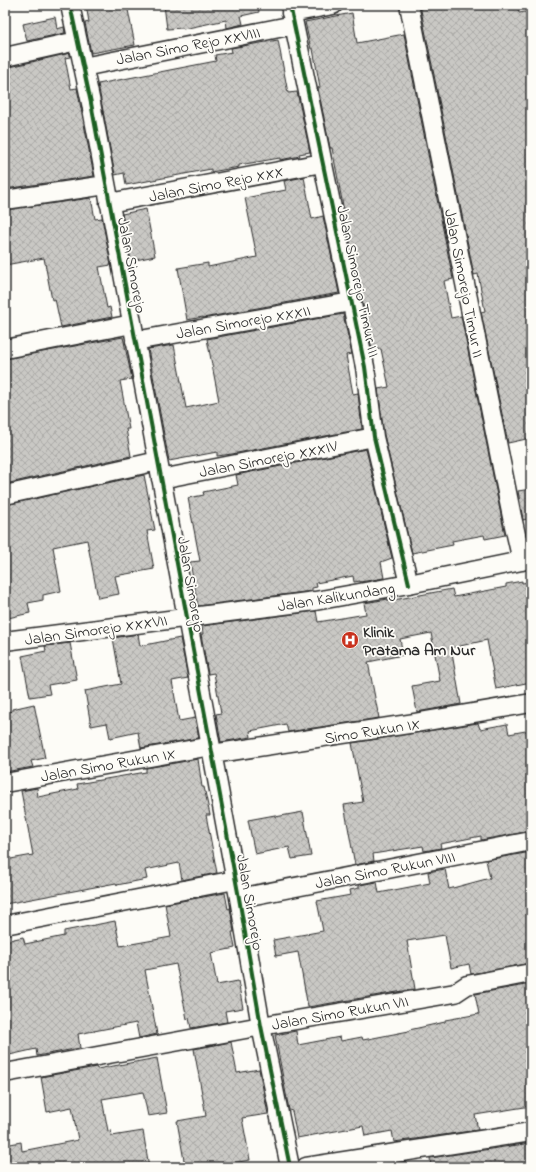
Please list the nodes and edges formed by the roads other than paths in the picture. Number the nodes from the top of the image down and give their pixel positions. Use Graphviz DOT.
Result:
graph roads {
  1 [pos="70,5"];
  2 [pos="333,5"];
  3 [pos="409,5"];
  4 [pos="292,14"];
  5 [pos="77,41"];
  6 [pos="5,57"];
  7 [pos="83,67"];
  8 [pos="322,163"];
  9 [pos="106,185"];
  10 [pos="5,200"];
  11 [pos="109,203"];
  12 [pos="351,302"];
  13 [pos="133,333"];
  14 [pos="5,349"];
  15 [pos="374,437"];
  16 [pos="158,461"];
  17 [pos="161,479"];
  18 [pos="5,495"];
  19 [pos="526,560"];
  20 [pos="409,584"];
  21 [pos="186,617"];
  22 [pos="5,641"];
  23 [pos="531,703"];
  24 [pos="211,750"];
  25 [pos="5,783"];
  26 [pos="531,841"];
  27 [pos="237,889"];
  28 [pos="5,924"];
  29 [pos="531,973"];
  30 [pos="260,1026"];
  31 [pos="5,1073"];
  32 [pos="531,1132"];
  33 [pos="290,1167"];
  34 [pos="306,1167"];
  1 -- 5 [label="street, Jalan Simorejo"];
  2 -- 4 [label="street, Jalan Simo Rejo XXVIII"];
  3 -- 19 [label="street, Jalan Simorejo Timur II"];
  4 -- 7 [label="street, Jalan Simo Rejo XXVIII"];
  4 -- 8 [label="street, Jalan Simorejo Timur III"];
  5 -- 6 [label="street"];
  5 -- 7 [label="street, Jalan Simorejo"];
  7 -- 9 [label="street, Jalan Simorejo"];
  8 -- 11 [label="street, Jalan Simo Rejo XXX"];
  8 -- 12 [label="street, Jalan Simorejo Timur III"];
  9 -- 10 [label="street"];
  9 -- 11 [label="street, Jalan Simorejo"];
  11 -- 13 [label="street, Jalan Simorejo"];
  12 -- 13 [label="street, Jalan Simorejo XXXII"];
  12 -- 15 [label="street, Jalan Simorejo Timur III"];
  13 -- 14 [label="street, Jalan Simorejo XXXII"];
  13 -- 16 [label="street, Jalan Simorejo"];
  15 -- 17 [label="street, Jalan Simorejo XXXIV"];
  15 -- 20 [label="street, Jalan Simorejo Timur III"];
  16 -- 17 [label="street, Jalan Simorejo"];
  16 -- 18 [label="street"];
  17 -- 21 [label="street, Jalan Simorejo"];
  19 -- 20 [label="street, Jalan Kalikundang"];
  20 -- 21 [label="street, Jalan Kalikundang"];
  21 -- 22 [label="street, Jalan Simorejo XXXVII"];
  21 -- 24 [label="street, Jalan Simorejo"];
  23 -- 24 [label="street, Simo Rukun IX"];
  24 -- 25 [label="street, Jalan Simo Rukun IX"];
  24 -- 27 [label="street, Jalan Simorejo"];
  26 -- 27 [label="street, Jalan Simo Rukun VIII"];
  27 -- 28 [label="street, Jalan Simo Rukun VIII"];
  27 -- 30 [label="street, Jalan Simorejo"];
  29 -- 30 [label="street, Jalan Simo Rukun VII"];
  30 -- 31 [label="street, Jalan Simo Rukun VII"];
  30 -- 33 [label="street, Jalan Simorejo"];
  32 -- 34 [label="street"];
}
